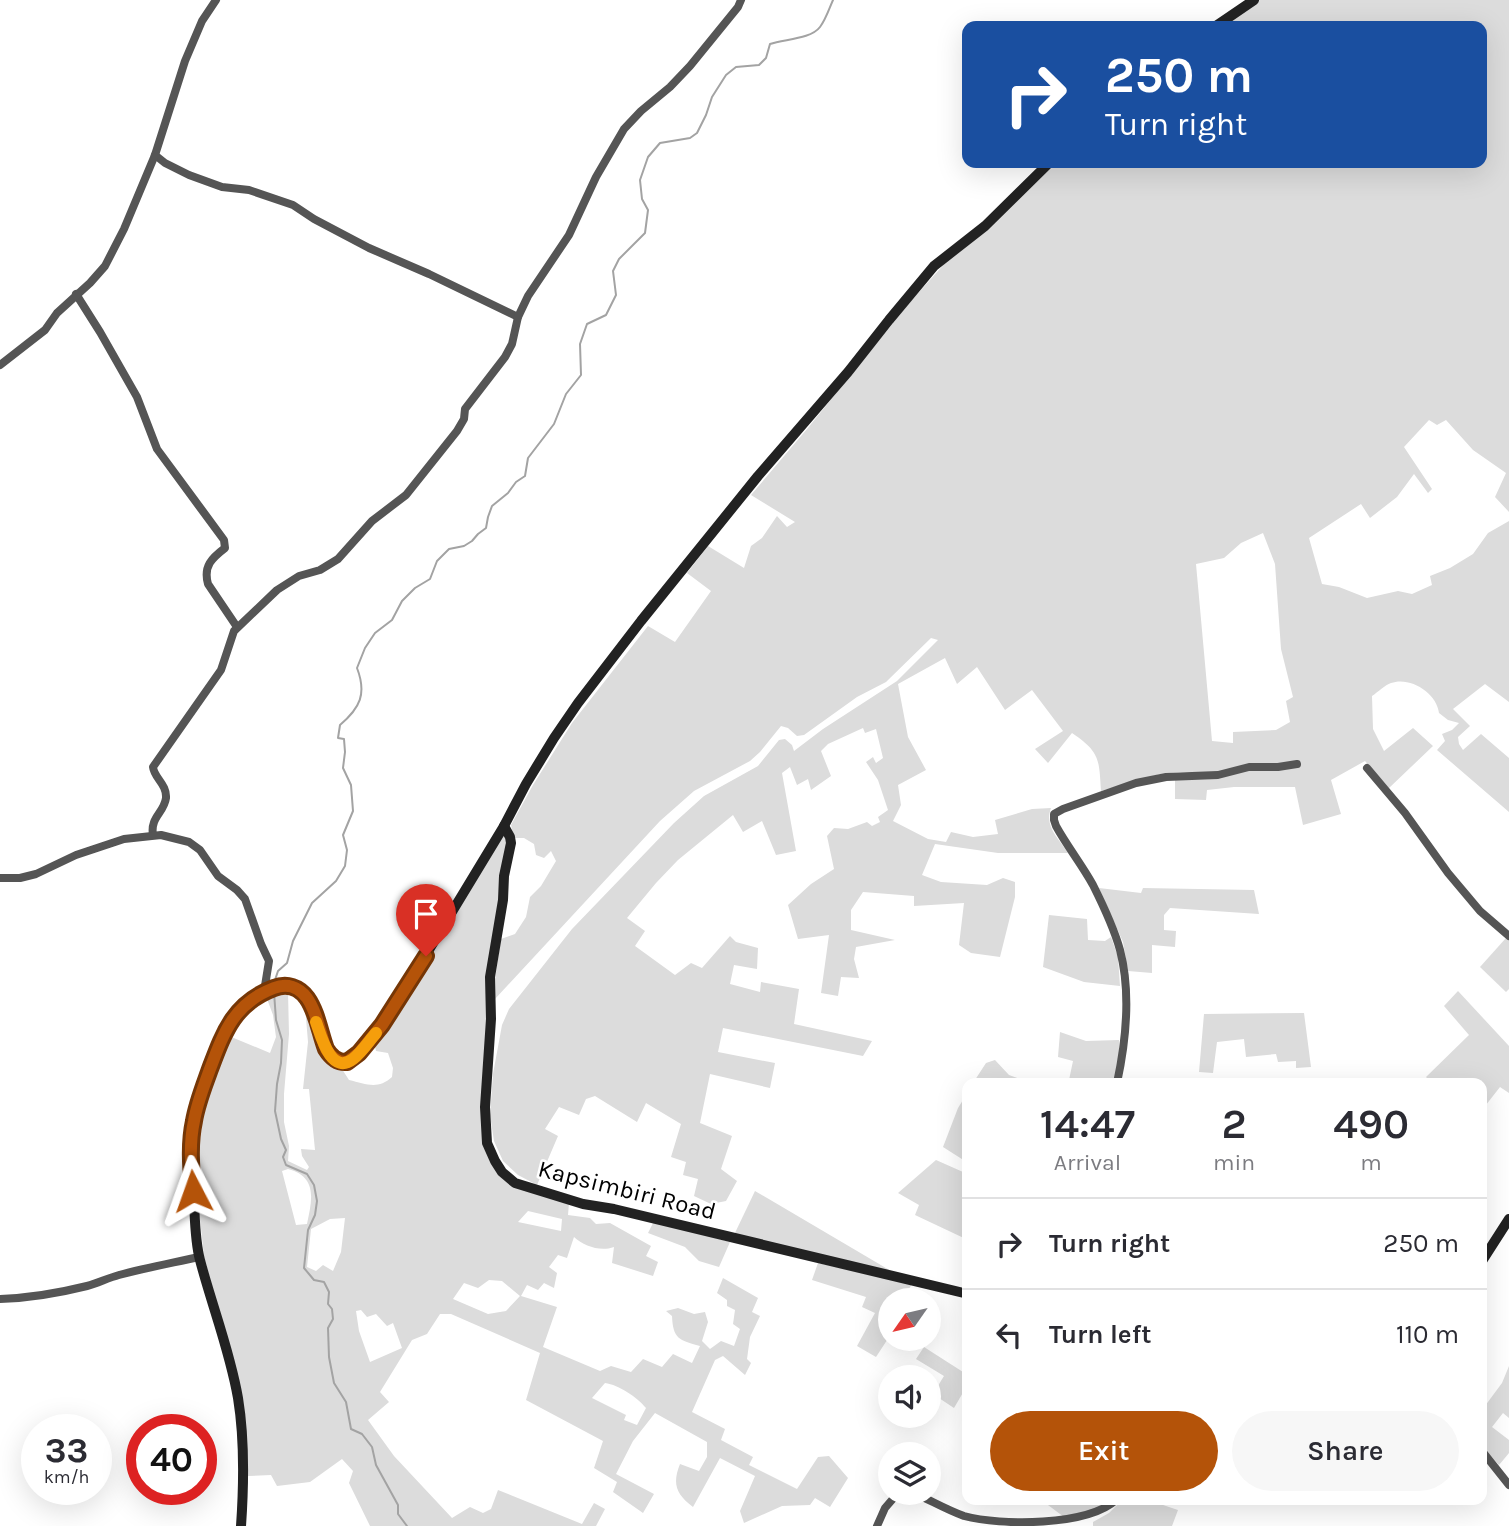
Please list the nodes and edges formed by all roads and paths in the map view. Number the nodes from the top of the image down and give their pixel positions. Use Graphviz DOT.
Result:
graph roads {
  1 [pos="216,0"];
  2 [pos="741,0"];
  3 [pos="1254,0"];
  4 [pos="1223,21"];
  5 [pos="155,155"];
  6 [pos="1044,168"];
  7 [pos="76,294"];
  8 [pos="518,317"];
  9 [pos="0,365"];
  10 [pos="237,627"];
  11 [pos="1297,764"];
  12 [pos="1367,768"];
  13 [pos="504,826"];
  14 [pos="153,835"];
  15 [pos="0,878"];
  16 [pos="1509,936"];
  17 [pos="270,989"];
  18 [pos="1118,1078"];
  19 [pos="1509,1219"];
  20 [pos="1487,1253"];
  21 [pos="199,1256"];
  22 [pos="962,1293"];
  23 [pos="0,1299"];
  24 [pos="1487,1457"];
  25 [pos="1509,1485"];
  26 [pos="887,1505"];
  27 [pos="940,1505"];
  28 [pos="1110,1505"];
  29 [pos="241,1526"];
  30 [pos="877,1526"];
  31 [pos="1044,1526"];
  1 -- 5 [label="street"];
  2 -- 8 [label="street"];
  3 -- 4 [label="street"];
  5 -- 7 [label="street"];
  5 -- 8 [label="street"];
  6 -- 13 [label="street"];
  7 -- 9 [label="street"];
  7 -- 10 [label="street"];
  8 -- 10 [label="street"];
  10 -- 14 [label="street"];
  11 -- 18 [label="street"];
  12 -- 16 [label="street"];
  13 -- 17 [label="street"];
  13 -- 22 [label="street, Kapsimbiri Road"];
  14 -- 15 [label="street"];
  14 -- 17 [label="street"];
  17 -- 21 [label="street"];
  19 -- 20 [label="street"];
  21 -- 23 [label="street"];
  21 -- 29 [label="street"];
  24 -- 25 [label="street"];
  26 -- 30 [label="street"];
  27 -- 31 [label="street"];
  28 -- 31 [label="street"];
}
